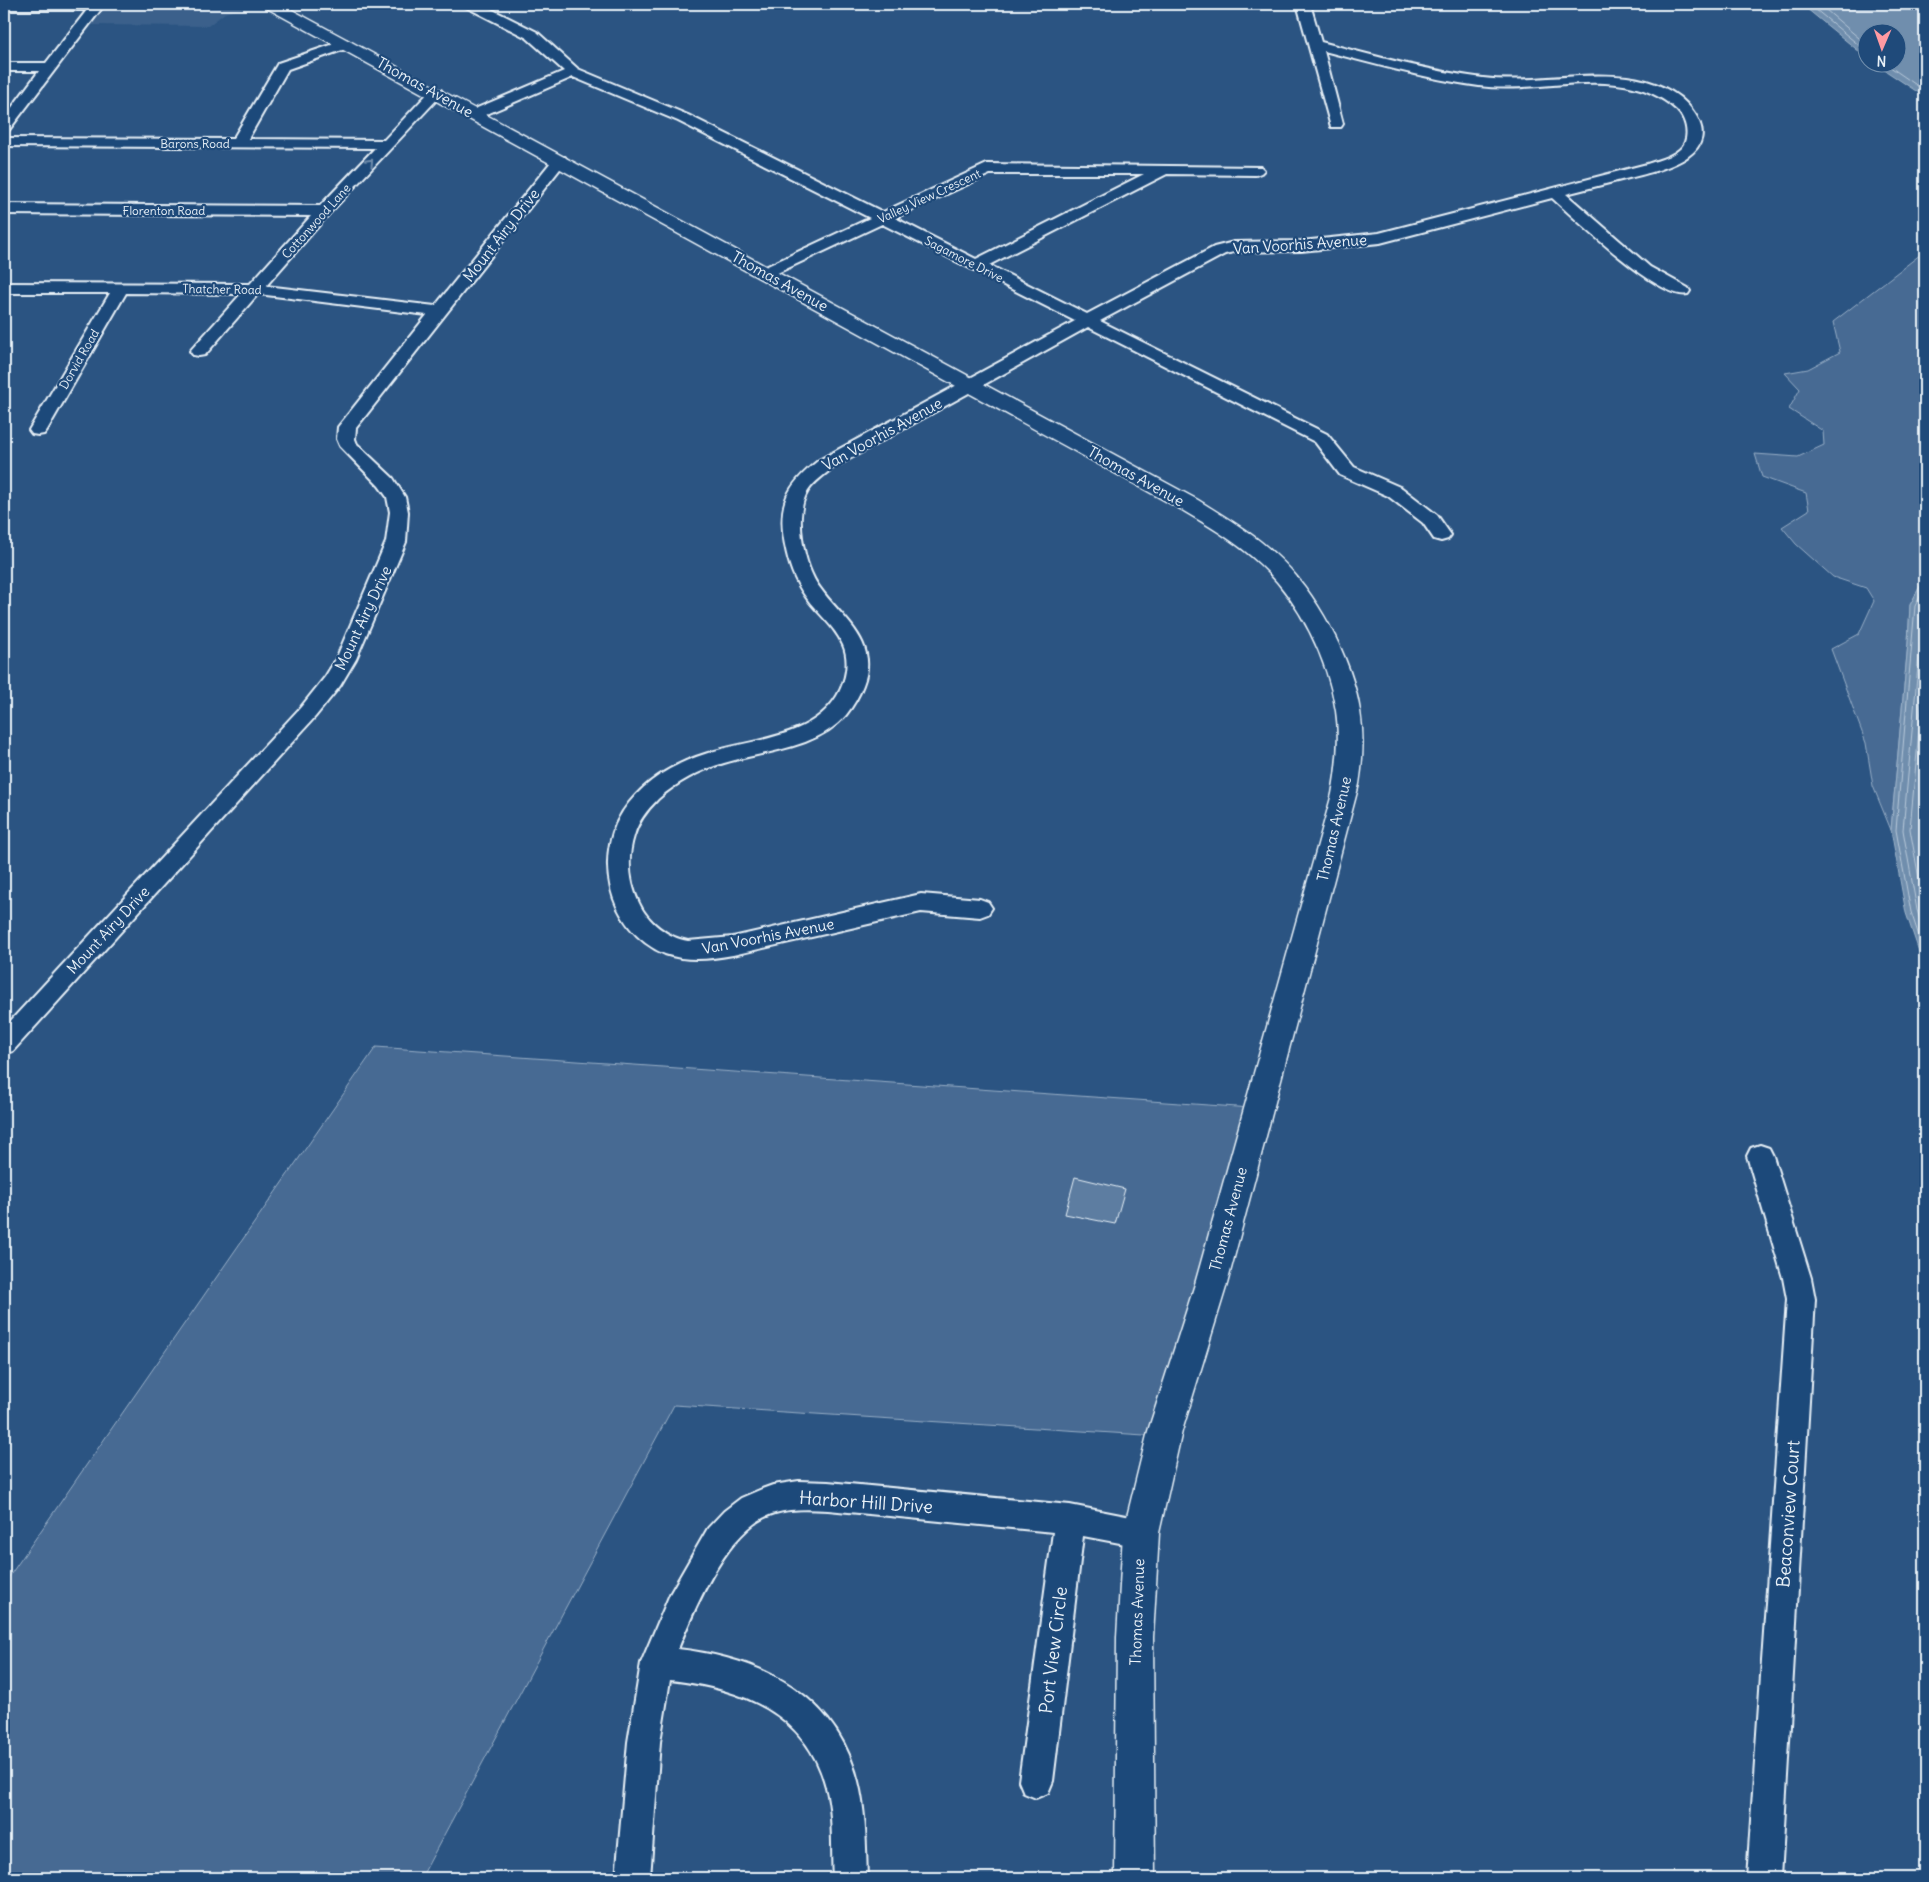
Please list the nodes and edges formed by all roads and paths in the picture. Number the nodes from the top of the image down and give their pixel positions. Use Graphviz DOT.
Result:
graph roads {
  1 [pos="270,4"];
  2 [pos="471,4"];
  3 [pos="1304,4"];
  4 [pos="97,5"];
  5 [pos="4,6"];
  6 [pos="346,44"];
  7 [pos="1315,45"];
  8 [pos="4,67"];
  9 [pos="50,67"];
  10 [pos="573,72"];
  11 [pos="436,93"];
  12 [pos="475,114"];
  13 [pos="1336,124"];
  14 [pos="4,127"];
  15 [pos="4,142"];
  16 [pos="238,143"];
  17 [pos="387,144"];
  18 [pos="560,160"];
  19 [pos="1164,169"];
  20 [pos="1256,170"];
  21 [pos="1555,192"];
  22 [pos="4,209"];
  23 [pos="324,210"];
  24 [pos="882,217"];
  25 [pos="977,265"];
  26 [pos="765,273"];
  27 [pos="4,288"];
  28 [pos="121,288"];
  29 [pos="254,288"];
  30 [pos="1682,291"];
  31 [pos="440,312"];
  32 [pos="1088,320"];
  33 [pos="198,351"];
  34 [pos="969,385"];
  35 [pos="38,430"];
  36 [pos="1441,536"];
  37 [pos="980,908"];
  38 [pos="4,1044"];
  39 [pos="1760,1156"];
  40 [pos="1070,1519"];
  41 [pos="1141,1532"];
  42 [pos="657,1663"];
  43 [pos="1036,1781"];
  44 [pos="632,1878"];
  45 [pos="850,1878"];
  46 [pos="1135,1878"];
  47 [pos="1764,1878"];
  1 -- 6 [label="main road, Thomas Avenue"];
  2 -- 10 [label="street, Sagamore Drive"];
  3 -- 7 [label="street"];
  4 -- 5 [label="street"];
  4 -- 9 [label="street"];
  6 -- 11 [label="main road, Thomas Avenue"];
  6 -- 16 [label="street"];
  7 -- 13 [label="street"];
  7 -- 21 [label="street, Van Voorhis Avenue"];
  8 -- 9 [label="street"];
  9 -- 14 [label="street"];
  10 -- 12 [label="street"];
  10 -- 24 [label="street, Sagamore Drive"];
  11 -- 12 [label="main road, Thomas Avenue"];
  11 -- 17 [label="street, Cottonwood Lane"];
  12 -- 18 [label="main road, Thomas Avenue"];
  15 -- 16 [label="street, Barons Road"];
  16 -- 17 [label="street, Barons Road"];
  23 -- 17 [label="street, Cottonwood Lane, one-way"];
  18 -- 26 [label="main road, Thomas Avenue"];
  18 -- 31 [label="street, Mount Airy Drive"];
  19 -- 20 [label="street, Valley View Crescent"];
  19 -- 24 [label="street, Valley View Crescent"];
  19 -- 25 [label="street, Valley View Crescent"];
  21 -- 30 [label="street"];
  21 -- 32 [label="street, Van Voorhis Avenue"];
  22 -- 23 [label="street, Florenton Road"];
  23 -- 29 [label="street, Cottonwood Lane"];
  24 -- 25 [label="street, Sagamore Drive"];
  24 -- 26 [label="street, Valley View Crescent"];
  25 -- 32 [label="street, Sagamore Drive"];
  26 -- 34 [label="main road, Thomas Avenue"];
  27 -- 28 [label="street, Thatcher Road"];
  28 -- 29 [label="street, Thatcher Road"];
  28 -- 35 [label="street, Dorvid Road"];
  29 -- 31 [label="street, Thatcher Road"];
  29 -- 33 [label="street, Cottonwood Lane"];
  31 -- 38 [label="street, Mount Airy Drive"];
  32 -- 34 [label="street, Van Voorhis Avenue"];
  32 -- 36 [label="street, Sagamore Drive"];
  34 -- 37 [label="street, Van Voorhis Avenue"];
  34 -- 41 [label="main road, Thomas Avenue"];
  39 -- 47 [label="street, Beaconview Court"];
  40 -- 41 [label="street, Harbor Hill Drive"];
  40 -- 42 [label="street, Harbor Hill Drive"];
  40 -- 43 [label="street, Port View Circle"];
  41 -- 46 [label="main road, Thomas Avenue"];
  42 -- 44 [label="street, Harbor Hill Drive"];
  42 -- 45 [label="street"];
}
